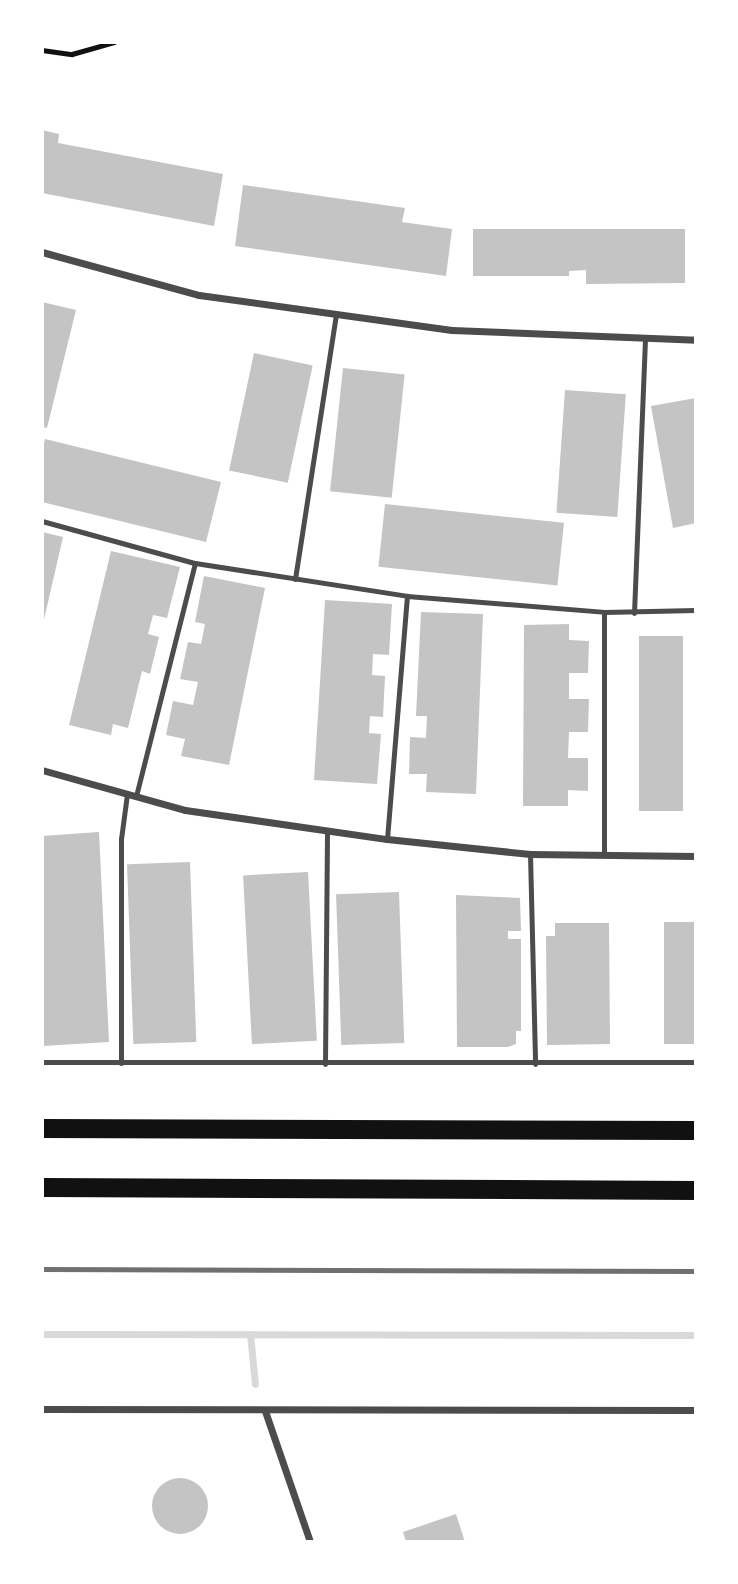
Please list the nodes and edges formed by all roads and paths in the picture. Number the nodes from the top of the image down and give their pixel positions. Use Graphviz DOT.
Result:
graph roads {
  1 [pos="114,42"];
  2 [pos="42,50"];
  3 [pos="42,252"];
  4 [pos="336,314"];
  5 [pos="645,338"];
  6 [pos="696,340"];
  7 [pos="42,521"];
  8 [pos="195,563"];
  9 [pos="295,579"];
  10 [pos="407,596"];
  11 [pos="696,610"];
  12 [pos="604,612"];
  13 [pos="634,613"];
  14 [pos="42,770"];
  15 [pos="132,795"];
  16 [pos="327,831"];
  17 [pos="387,839"];
  18 [pos="530,853"];
  19 [pos="604,856"];
  20 [pos="696,856"];
  21 [pos="42,1062"];
  22 [pos="121,1062"];
  23 [pos="696,1062"];
  24 [pos="325,1064"];
  25 [pos="535,1064"];
  26 [pos="42,1128"];
  27 [pos="696,1130"];
  28 [pos="42,1187"];
  29 [pos="696,1190"];
  30 [pos="42,1409"];
  31 [pos="696,1410"];
  32 [pos="265,1411"];
  33 [pos="310,1542"];
  1 -- 2 [label="path"];
  3 -- 4 [label="street"];
  4 -- 5 [label="street"];
  4 -- 9 [label="lane"];
  5 -- 6 [label="street"];
  5 -- 13 [label="lane"];
  7 -- 8 [label="lane"];
  8 -- 9 [label="lane"];
  8 -- 15 [label="lane"];
  9 -- 10 [label="lane"];
  10 -- 12 [label="lane"];
  10 -- 17 [label="lane"];
  11 -- 13 [label="lane"];
  12 -- 13 [label="lane"];
  12 -- 19 [label="lane"];
  14 -- 15 [label="street"];
  15 -- 16 [label="street"];
  15 -- 22 [label="lane"];
  16 -- 17 [label="street"];
  16 -- 24 [label="lane"];
  17 -- 18 [label="street"];
  18 -- 19 [label="street"];
  18 -- 25 [label="lane"];
  19 -- 20 [label="street"];
  21 -- 22 [label="lane"];
  22 -- 24 [label="lane"];
  23 -- 25 [label="lane"];
  24 -- 25 [label="lane"];
  26 -- 27 [label="highway"];
  28 -- 29 [label="highway"];
  30 -- 32 [label="street"];
  31 -- 32 [label="street"];
  32 -- 33 [label="street"];
}
